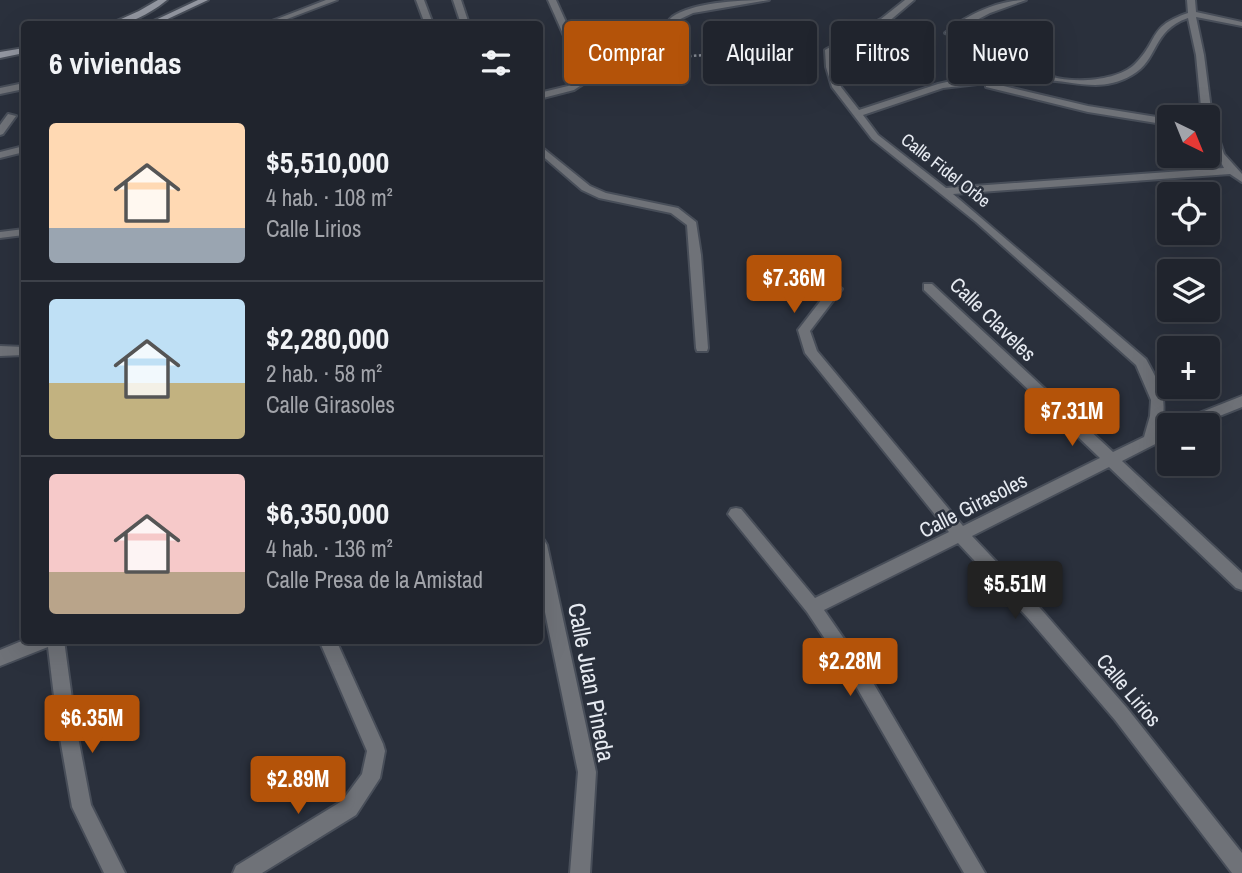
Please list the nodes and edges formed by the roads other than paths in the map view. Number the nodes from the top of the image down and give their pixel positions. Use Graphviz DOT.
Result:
graph roads {
  1 [pos="163,0"];
  2 [pos="204,0"];
  3 [pos="333,0"];
  4 [pos="420,0"];
  5 [pos="457,0"];
  6 [pos="552,0"];
  7 [pos="765,0"];
  8 [pos="910,0"];
  9 [pos="996,0"];
  10 [pos="1022,0"];
  11 [pos="1191,0"];
  12 [pos="751,2"];
  13 [pos="1008,5"];
  14 [pos="1191,14"];
  15 [pos="122,21"];
  16 [pos="158,21"];
  17 [pos="276,21"];
  18 [pos="428,21"];
  19 [pos="464,21"];
  20 [pos="673,21"];
  21 [pos="972,21"];
  22 [pos="1242,24"];
  23 [pos="564,27"];
  24 [pos="21,52"];
  25 [pos="0,55"];
  26 [pos="1053,79"];
  27 [pos="581,84"];
  28 [pos="962,84"];
  29 [pos="990,84"];
  30 [pos="21,86"];
  31 [pos="0,90"];
  32 [pos="543,95"];
  33 [pos="1205,105"];
  34 [pos="860,113"];
  35 [pos="11,116"];
  36 [pos="1157,120"];
  37 [pos="0,132"];
  38 [pos="21,150"];
  39 [pos="543,151"];
  40 [pos="0,155"];
  41 [pos="1220,156"];
  42 [pos="1231,171"];
  43 [pos="1242,179"];
  44 [pos="945,191"];
  45 [pos="21,232"];
  46 [pos="0,235"];
  47 [pos="928,286"];
  48 [pos="836,289"];
  49 [pos="702,348"];
  50 [pos="0,351"];
  51 [pos="21,351"];
  52 [pos="1242,401"];
  53 [pos="1213,413"];
  54 [pos="1157,436"];
  55 [pos="1150,439"];
  56 [pos="1110,460"];
  57 [pos="736,514"];
  58 [pos="961,536"];
  59 [pos="543,564"];
  60 [pos="1242,583"];
  61 [pos="813,607"];
  62 [pos="36,644"];
  63 [pos="56,644"];
  64 [pos="329,644"];
  65 [pos="0,658"];
  66 [pos="1242,869"];
  67 [pos="115,873"];
  68 [pos="243,873"];
  69 [pos="580,873"];
  70 [pos="975,873"];
  1 -- 15 [label="street"];
  2 -- 16 [label="street"];
  3 -- 17 [label="street"];
  4 -- 18 [label="street"];
  5 -- 19 [label="street"];
  6 -- 23 [label="street"];
  7 -- 12 [label="street"];
  8 -- 34 [label="street, Calle Fidel Orbe"];
  9 -- 13 [label="street"];
  10 -- 13 [label="street"];
  11 -- 14 [label="street"];
  12 -- 20 [label="street"];
  13 -- 21 [label="street"];
  14 -- 22 [label="street"];
  14 -- 26 [label="street"];
  14 -- 33 [label="street"];
  24 -- 25 [label="street"];
  27 -- 32 [label="street"];
  28 -- 34 [label="street"];
  29 -- 36 [label="street"];
  30 -- 31 [label="street"];
  34 -- 44 [label="street, Calle Fidel Orbe"];
  35 -- 37 [label="street"];
  38 -- 40 [label="street"];
  39 -- 49 [label="street"];
  41 -- 42 [label="street"];
  42 -- 43 [label="street"];
  42 -- 44 [label="street"];
  44 -- 55 [label="street, Calle Fidel Orbe"];
  45 -- 46 [label="street"];
  47 -- 56 [label="street, Calle Claveles"];
  48 -- 58 [label="street, Calle Lirios"];
  50 -- 51 [label="street"];
  52 -- 53 [label="street"];
  54 -- 55 [label="street, Calle Girasoles"];
  55 -- 56 [label="street, Calle Girasoles"];
  56 -- 58 [label="street, Calle Girasoles"];
  56 -- 60 [label="street, Calle Claveles"];
  57 -- 61 [label="street"];
  58 -- 61 [label="street, Calle Girasoles"];
  58 -- 66 [label="street, Calle Lirios"];
  59 -- 69 [label="street, Calle Juan Pineda"];
  61 -- 70 [label="street"];
  62 -- 65 [label="street"];
  63 -- 67 [label="street"];
  64 -- 68 [label="street"];
}
